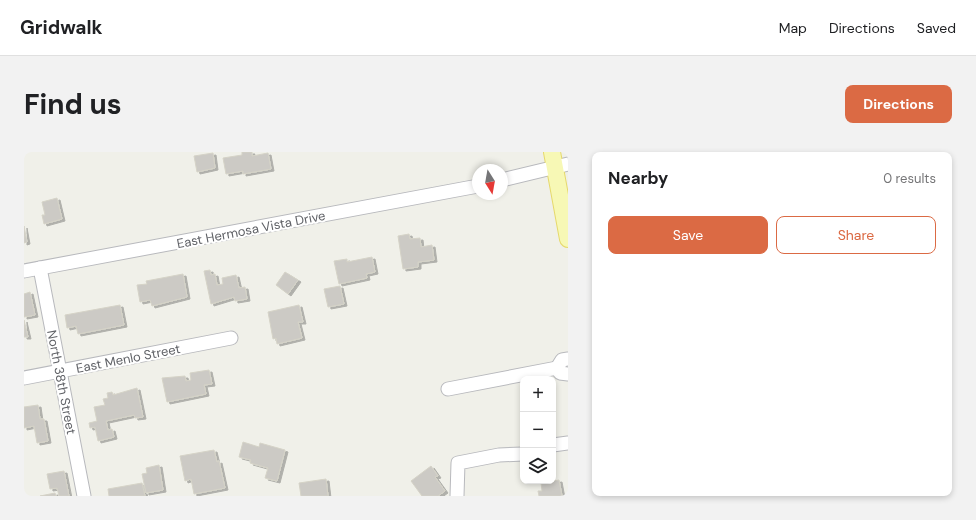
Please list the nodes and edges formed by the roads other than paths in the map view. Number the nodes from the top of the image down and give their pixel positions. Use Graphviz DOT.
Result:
graph roads {
  1 [pos="558,161"];
  2 [pos="508,178"];
  3 [pos="472,187"];
  4 [pos="568,239"];
  5 [pos="40,268"];
  6 [pos="24,271"];
  7 [pos="231,338"];
  8 [pos="568,359"];
  9 [pos="60,371"];
  10 [pos="562,371"];
  11 [pos="24,378"];
  12 [pos="448,389"];
  13 [pos="568,443"];
  14 [pos="556,445"];
  15 [pos="520,454"];
  16 [pos="84,496"];
  17 [pos="457,496"];
  1 -- 2 [label="street"];
  1 -- 4 [label="main road"];
  3 -- 5 [label="street, East Hermosa Vista Drive"];
  5 -- 6 [label="street, East Hermosa Vista Drive"];
  5 -- 9 [label="street, North 38th Street"];
  7 -- 9 [label="street, East Menlo Street"];
  8 -- 10 [label="street"];
  9 -- 11 [label="street, East Menlo Street"];
  9 -- 16 [label="street, North 38th Street"];
  10 -- 12 [label="street"];
  13 -- 14 [label="street"];
  15 -- 17 [label="street"];
}
